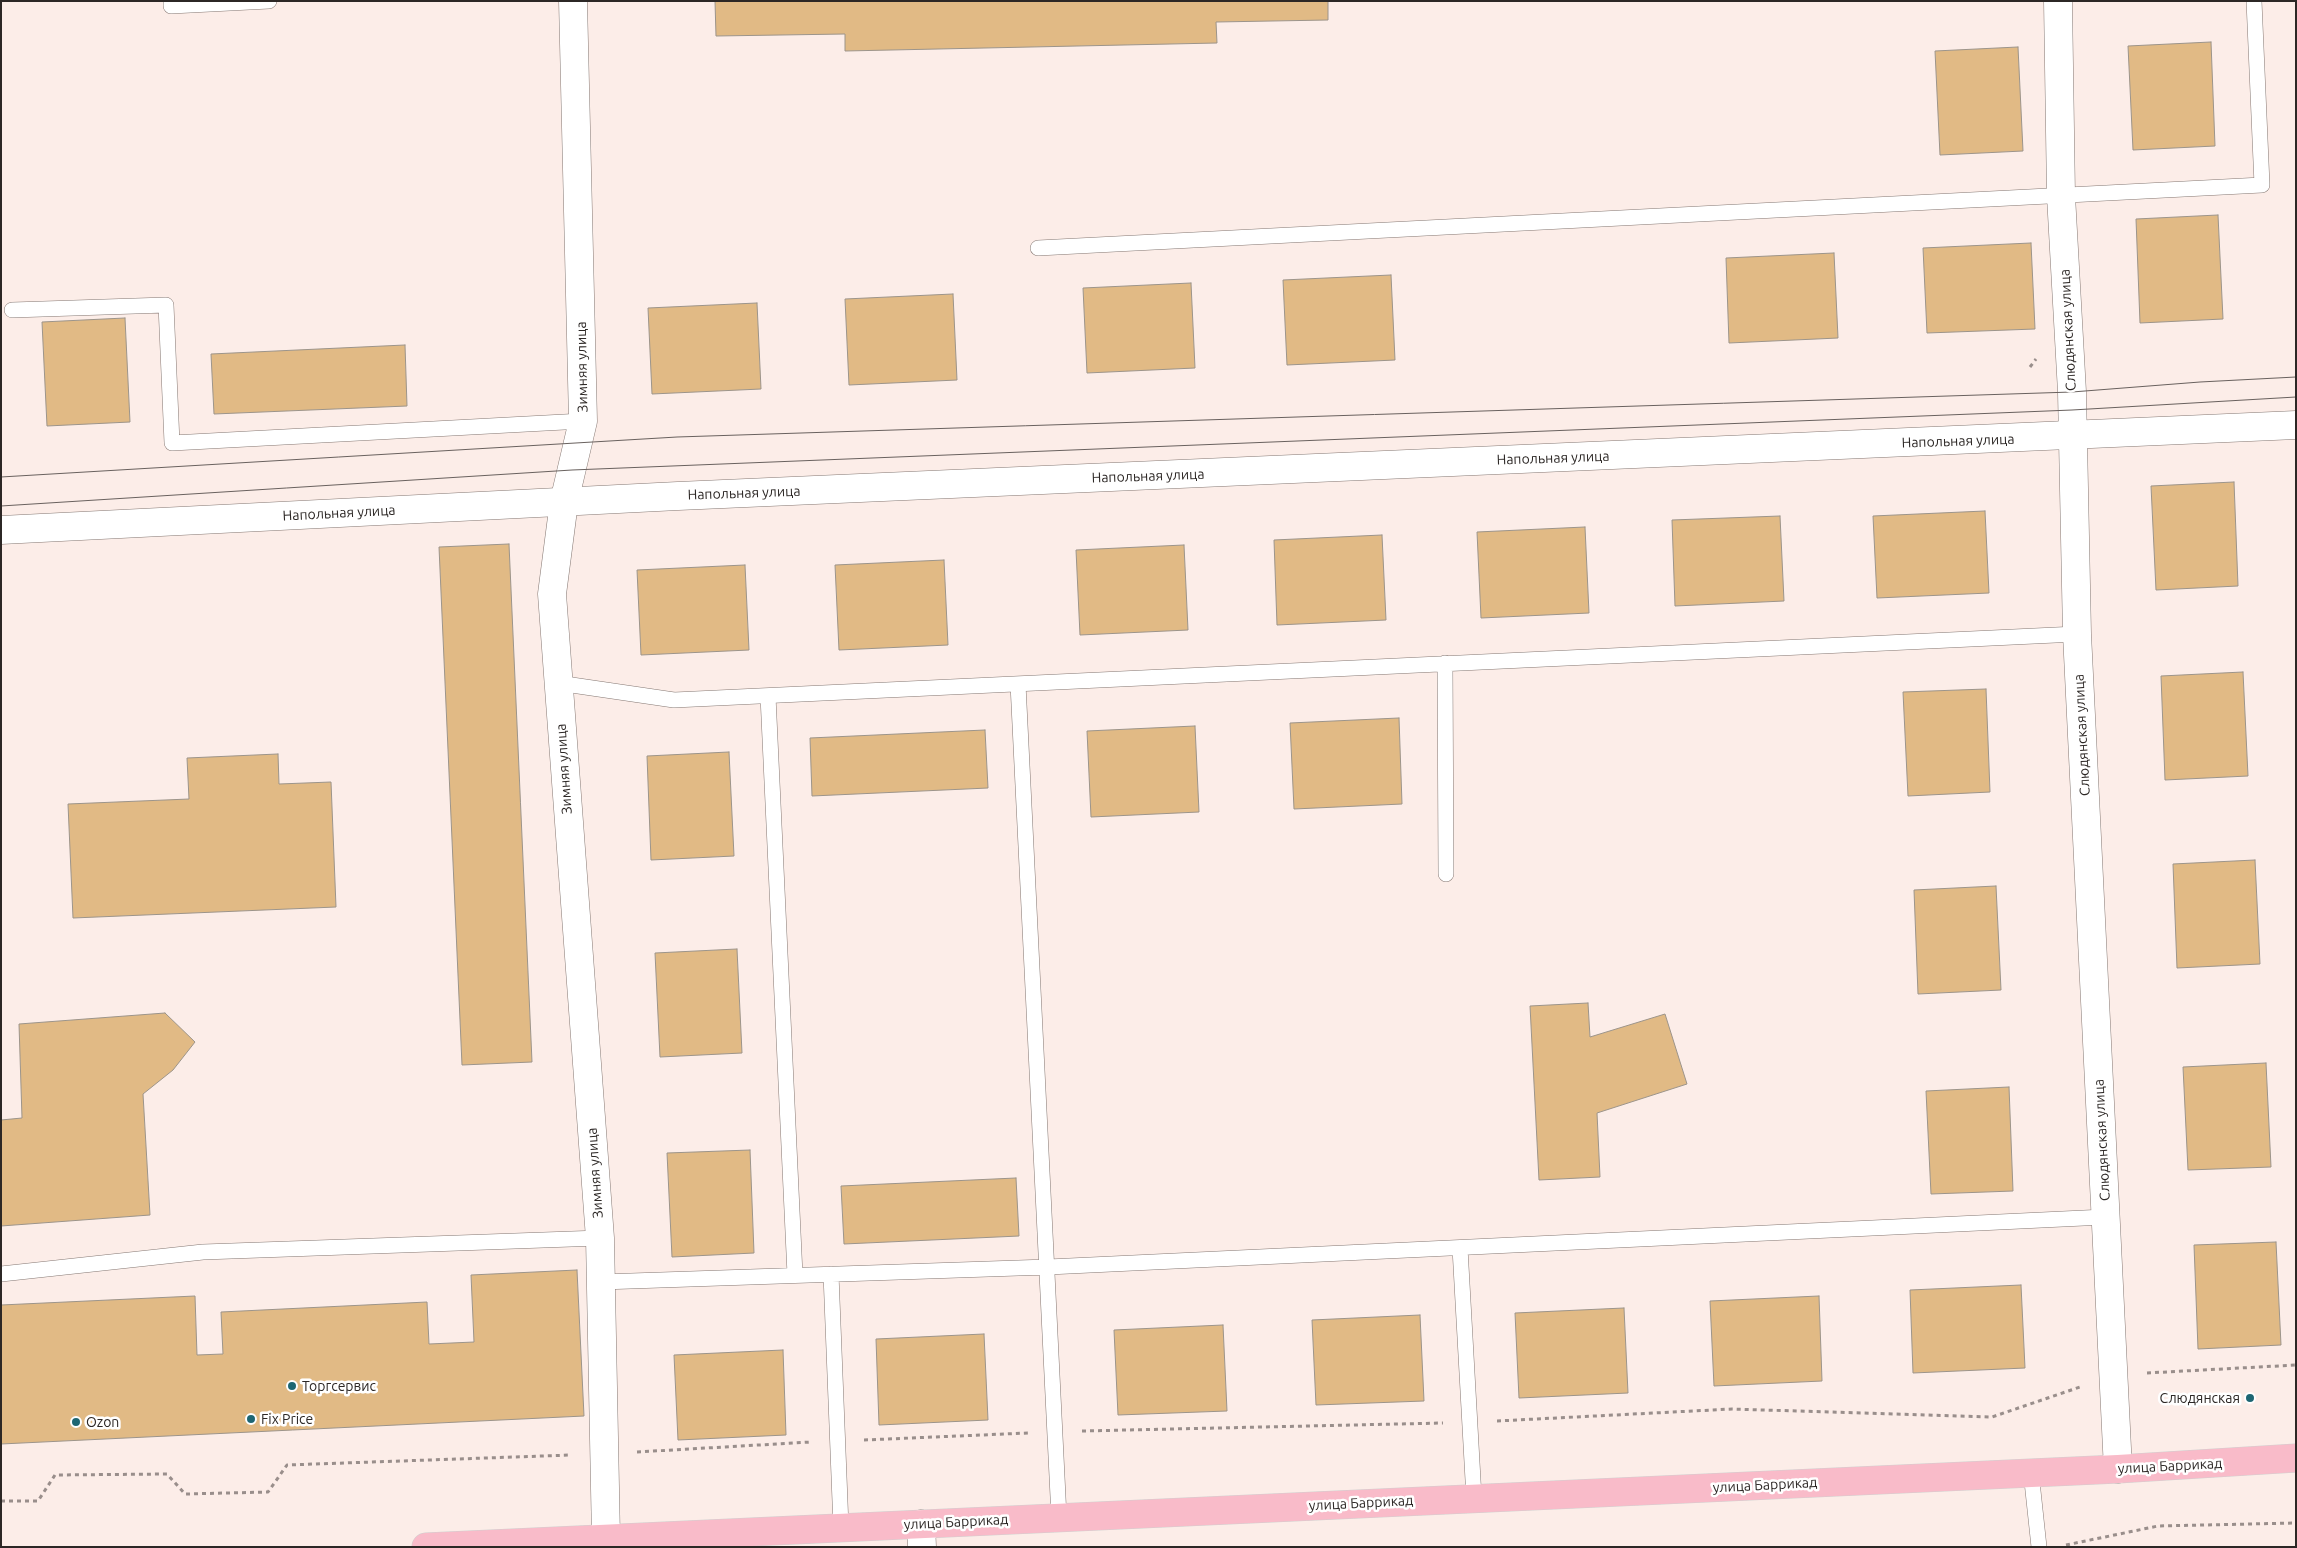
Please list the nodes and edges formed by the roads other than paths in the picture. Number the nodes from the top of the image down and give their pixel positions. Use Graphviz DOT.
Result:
graph roads {
  1 [pos="171,1"];
  2 [pos="269,1"];
  3 [pos="573,1"];
  4 [pos="2058,1"];
  5 [pos="2254,1"];
  6 [pos="2061,196"];
  7 [pos="1038,248"];
  8 [pos="12,310"];
  9 [pos="583,421"];
  10 [pos="2296,425"];
  11 [pos="2073,436"];
  12 [pos="564,502"];
  13 [pos="1,530"];
  14 [pos="2077,634"];
  15 [pos="1445,664"];
  16 [pos="558,683"];
  17 [pos="1018,684"];
  18 [pos="768,696"];
  19 [pos="1446,874"];
  20 [pos="2106,1217"];
  21 [pos="600,1238"];
  22 [pos="1460,1248"];
  23 [pos="1048,1267"];
  24 [pos="1,1274"];
  25 [pos="831,1274"];
  26 [pos="794,1276"];
  27 [pos="601,1282"];
  28 [pos="2296,1458"];
  29 [pos="2118,1469"];
  30 [pos="2032,1472"];
  31 [pos="1474,1498"];
  32 [pos="1060,1517"];
  33 [pos="841,1527"];
  34 [pos="922,1535"];
  35 [pos="606,1538"];
  36 [pos="426,1547"];
  37 [pos="2039,1547"];
  1 -- 2 [label="lane"];
  3 -- 9 [label="street, Зимняя улица"];
  4 -- 6 [label="street, Слюдянская улица"];
  5 -- 6 [label="lane"];
  6 -- 7 [label="lane"];
  6 -- 11 [label="street, Слюдянская улица"];
  8 -- 9 [label="lane"];
  9 -- 12 [label="street, Зимняя улица"];
  10 -- 11 [label="street, Напольная улица"];
  11 -- 12 [label="street, Напольная улица"];
  11 -- 14 [label="street, Слюдянская улица"];
  12 -- 13 [label="street, Напольная улица"];
  12 -- 16 [label="street, Зимняя улица"];
  14 -- 15 [label="lane"];
  14 -- 20 [label="street, Слюдянская улица"];
  15 -- 17 [label="lane"];
  15 -- 19 [label="lane"];
  16 -- 18 [label="lane"];
  16 -- 21 [label="street, Зимняя улица"];
  17 -- 18 [label="lane"];
  17 -- 23 [label="lane"];
  18 -- 26 [label="lane"];
  20 -- 22 [label="lane"];
  20 -- 29 [label="street, Слюдянская улица"];
  21 -- 24 [label="lane"];
  21 -- 27 [label="street, Зимняя улица"];
  22 -- 23 [label="lane"];
  22 -- 31 [label="lane"];
  23 -- 25 [label="lane"];
  23 -- 32 [label="lane"];
  25 -- 26 [label="lane"];
  25 -- 33 [label="lane"];
  26 -- 27 [label="lane"];
  27 -- 35 [label="street, Зимняя улица"];
  28 -- 29 [label="main road, улица Баррикад"];
  29 -- 30 [label="main road, улица Баррикад"];
  30 -- 31 [label="main road, улица Баррикад"];
  30 -- 37 [label="lane"];
  31 -- 32 [label="main road, улица Баррикад"];
  32 -- 34 [label="main road, улица Баррикад"];
  33 -- 34 [label="main road, улица Баррикад"];
  33 -- 35 [label="main road, улица Баррикад"];
  35 -- 36 [label="main road, улица Баррикад"];
}
